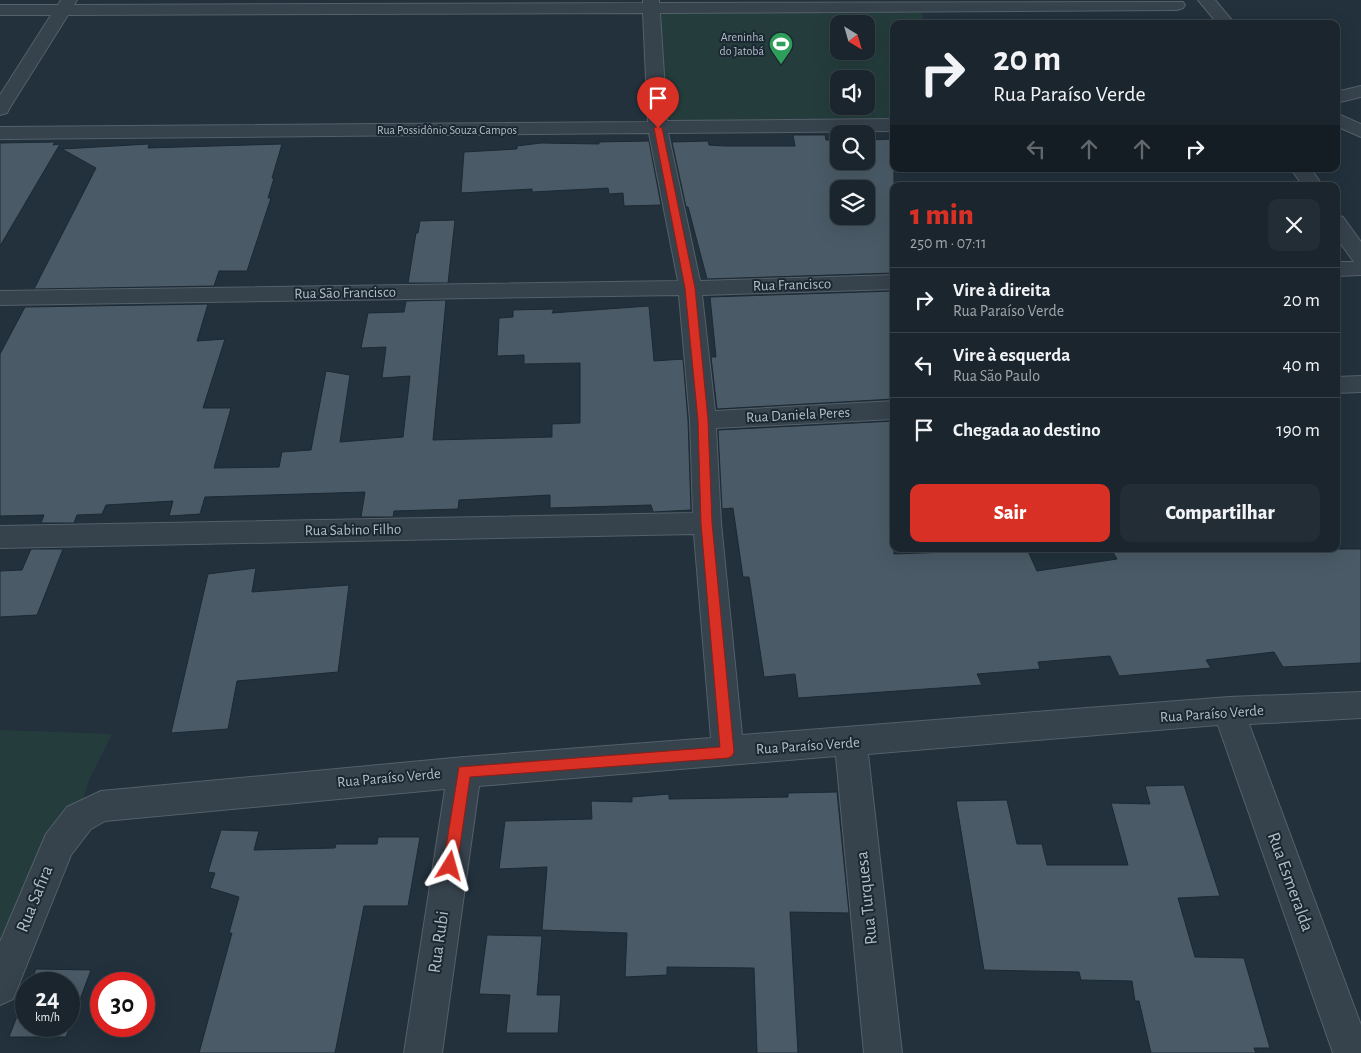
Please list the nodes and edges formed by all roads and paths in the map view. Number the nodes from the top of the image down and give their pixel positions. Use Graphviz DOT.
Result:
graph roads {
  1 [pos="1206,0"];
  2 [pos="651,4"];
  3 [pos="1018,4"];
  4 [pos="66,5"];
  5 [pos="1179,7"];
  6 [pos="0,10"];
  7 [pos="1223,20"];
  8 [pos="1361,91"];
  9 [pos="1340,97"];
  10 [pos="0,109"];
  11 [pos="1340,121"];
  12 [pos="890,125"];
  13 [pos="658,128"];
  14 [pos="1361,131"];
  15 [pos="0,133"];
  16 [pos="1340,226"];
  17 [pos="1361,257"];
  18 [pos="1361,268"];
  19 [pos="1340,269"];
  20 [pos="890,282"];
  21 [pos="690,288"];
  22 [pos="0,298"];
  23 [pos="1361,384"];
  24 [pos="1340,385"];
  25 [pos="890,410"];
  26 [pos="703,420"];
  27 [pos="707,523"];
  28 [pos="0,537"];
  29 [pos="1361,706"];
  30 [pos="1229,711"];
  31 [pos="851,743"];
  32 [pos="728,752"];
  33 [pos="464,772"];
  34 [pos="79,818"];
  35 [pos="0,986"];
  36 [pos="423,1053"];
  37 [pos="883,1053"];
  38 [pos="1352,1053"];
  1 -- 7 [label="street"];
  2 -- 3 [label="street"];
  2 -- 4 [label="street"];
  2 -- 13 [label="street"];
  3 -- 5 [label="street"];
  4 -- 6 [label="street"];
  4 -- 10 [label="street"];
  8 -- 9 [label="street"];
  11 -- 14 [label="street"];
  12 -- 13 [label="street, Rua Possidônio Souza Campos"];
  13 -- 15 [label="street, Rua Possidônio Souza Campos"];
  13 -- 21 [label="street"];
  16 -- 17 [label="street"];
  18 -- 19 [label="street"];
  20 -- 21 [label="street, Rua Francisco"];
  21 -- 22 [label="street, Rua São Francisco"];
  21 -- 26 [label="street"];
  23 -- 24 [label="street"];
  25 -- 26 [label="street, Rua Daniela Peres"];
  26 -- 27 [label="street"];
  27 -- 28 [label="street, Rua Sabino Filho"];
  27 -- 32 [label="street"];
  29 -- 30 [label="street, Rua Paraíso Verde"];
  30 -- 31 [label="street, Rua Paraíso Verde"];
  30 -- 38 [label="street, Rua Esmeralda"];
  31 -- 32 [label="street, Rua Paraíso Verde"];
  31 -- 37 [label="street, Rua Turquesa"];
  32 -- 33 [label="street, Rua Paraíso Verde"];
  33 -- 34 [label="street, Rua Paraíso Verde"];
  33 -- 36 [label="street, Rua Rubi"];
  34 -- 35 [label="street, Rua Safira"];
}
